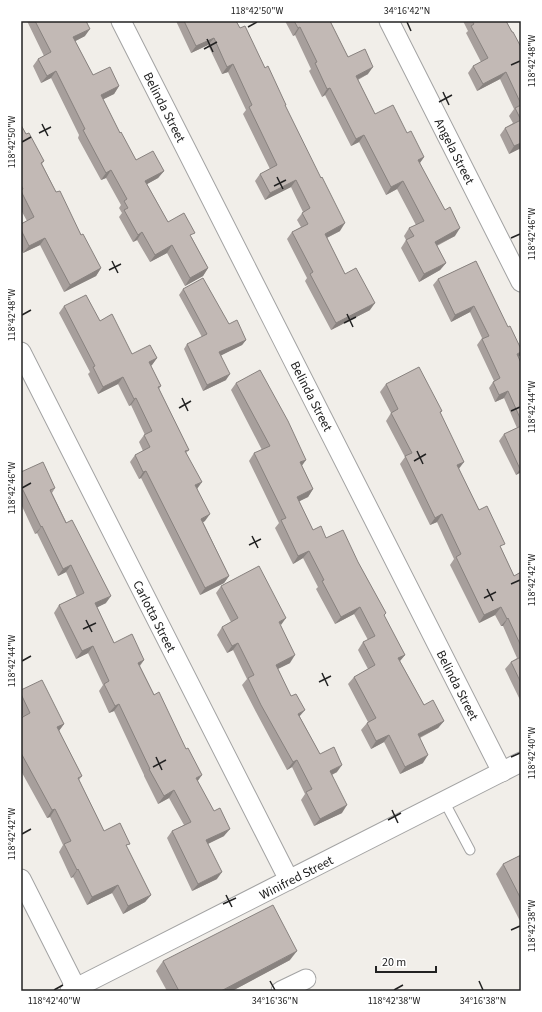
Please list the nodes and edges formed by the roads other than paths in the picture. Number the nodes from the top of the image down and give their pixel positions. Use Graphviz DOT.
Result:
graph roads {
  1 [pos="121,21"];
  2 [pos="389,21"];
  3 [pos="521,282"];
  4 [pos="21,352"];
  5 [pos="521,762"];
  6 [pos="502,772"];
  7 [pos="444,801"];
  8 [pos="470,850"];
  9 [pos="21,879"];
  10 [pos="289,880"];
  11 [pos="306,979"];
  12 [pos="73,989"];
  13 [pos="281,991"];
  1 -- 6 [label="street, Belinda Street"];
  2 -- 3 [label="street, Angela Street"];
  4 -- 10 [label="street, Carlotta Street"];
  5 -- 6 [label="street, Winifred Street"];
  6 -- 7 [label="street, Winifred Street"];
  7 -- 8 [label="lane"];
  7 -- 10 [label="street, Winifred Street"];
  9 -- 12 [label="street"];
  10 -- 12 [label="street, Winifred Street"];
  11 -- 13 [label="street"];
}
